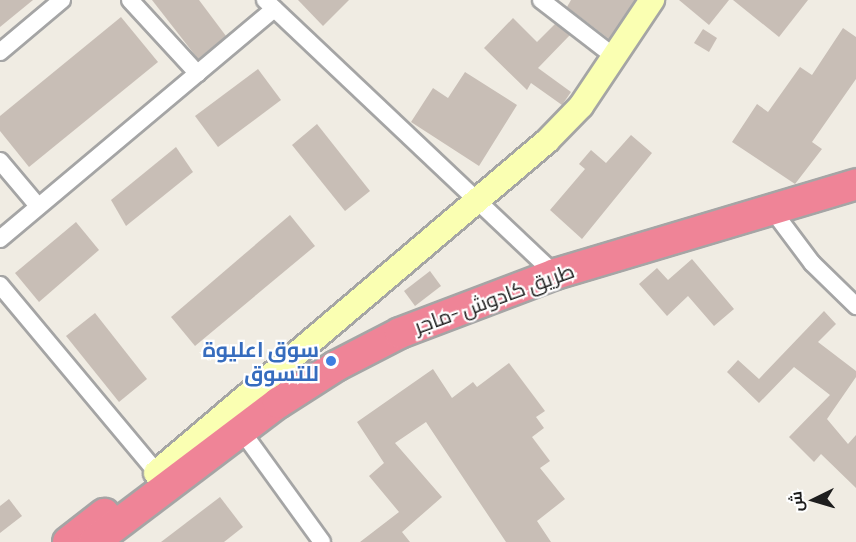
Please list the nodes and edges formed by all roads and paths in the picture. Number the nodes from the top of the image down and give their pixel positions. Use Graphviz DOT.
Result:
graph roads {
  1 [pos="62,0"];
  2 [pos="130,0"];
  3 [pos="541,0"];
  4 [pos="652,0"];
  5 [pos="269,4"];
  6 [pos="0,52"];
  7 [pos="616,58"];
  8 [pos="198,74"];
  9 [pos="0,160"];
  10 [pos="856,183"];
  11 [pos="475,201"];
  12 [pos="38,206"];
  13 [pos="770,207"];
  14 [pos="0,239"];
  15 [pos="555,274"];
  16 [pos="0,285"];
  17 [pos="856,306"];
  18 [pos="241,430"];
  19 [pos="162,479"];
  20 [pos="102,540"];
  21 [pos="68,542"];
  22 [pos="322,542"];
  1 -- 6 [label="street"];
  2 -- 8 [label="street"];
  3 -- 7 [label="street"];
  4 -- 7 [label="street"];
  5 -- 8 [label="street"];
  5 -- 11 [label="street"];
  7 -- 11 [label="street"];
  8 -- 12 [label="street"];
  9 -- 12 [label="street"];
  10 -- 13 [label="highway, طريق كادوش -ماجر"];
  11 -- 15 [label="street"];
  11 -- 19 [label="street"];
  12 -- 14 [label="street"];
  13 -- 15 [label="highway, طريق كادوش -ماجر"];
  13 -- 17 [label="street"];
  15 -- 18 [label="highway, طريق كادوش -ماجر"];
  16 -- 19 [label="street"];
  18 -- 19 [label="highway, طريق كادوش -ماجر"];
  18 -- 22 [label="street"];
  19 -- 20 [label="highway"];
  19 -- 21 [label="highway"];
}
